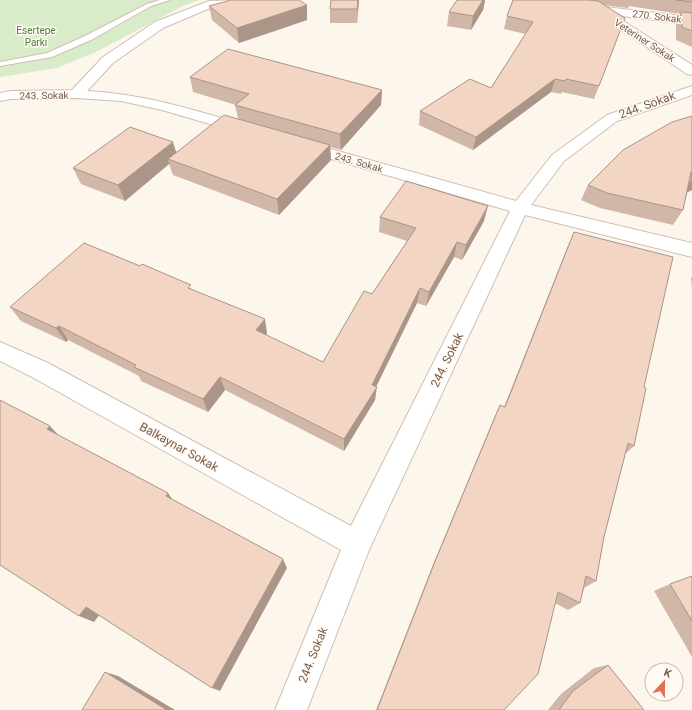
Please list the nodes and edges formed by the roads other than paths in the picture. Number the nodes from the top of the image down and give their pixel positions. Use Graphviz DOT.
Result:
graph roads {
  1 [pos="167,0"];
  2 [pos="235,0"];
  3 [pos="210,2"];
  4 [pos="582,7"];
  5 [pos="597,9"];
  6 [pos="692,20"];
  7 [pos="0,64"];
  8 [pos="692,71"];
  9 [pos="692,90"];
  10 [pos="76,94"];
  11 [pos="0,97"];
  12 [pos="256,132"];
  13 [pos="286,141"];
  14 [pos="520,208"];
  15 [pos="692,250"];
  16 [pos="0,351"];
  17 [pos="357,544"];
  18 [pos="291,710"];
  1 -- 7 [label="lane"];
  2 -- 3 [label="street"];
  3 -- 10 [label="street"];
  4 -- 5 [label="street, Veteriner Sokak"];
  5 -- 6 [label="street, 270. Sokak"];
  5 -- 8 [label="street, Veteriner Sokak"];
  9 -- 14 [label="street, 244. Sokak"];
  10 -- 11 [label="street, 243. Sokak"];
  10 -- 12 [label="street, 243. Sokak"];
  13 -- 14 [label="street, 243. Sokak"];
  14 -- 15 [label="street, 243. Sokak"];
  14 -- 17 [label="street, 244. Sokak"];
  16 -- 17 [label="street, Balkaynar Sokak"];
  17 -- 18 [label="street, 244. Sokak"];
}
